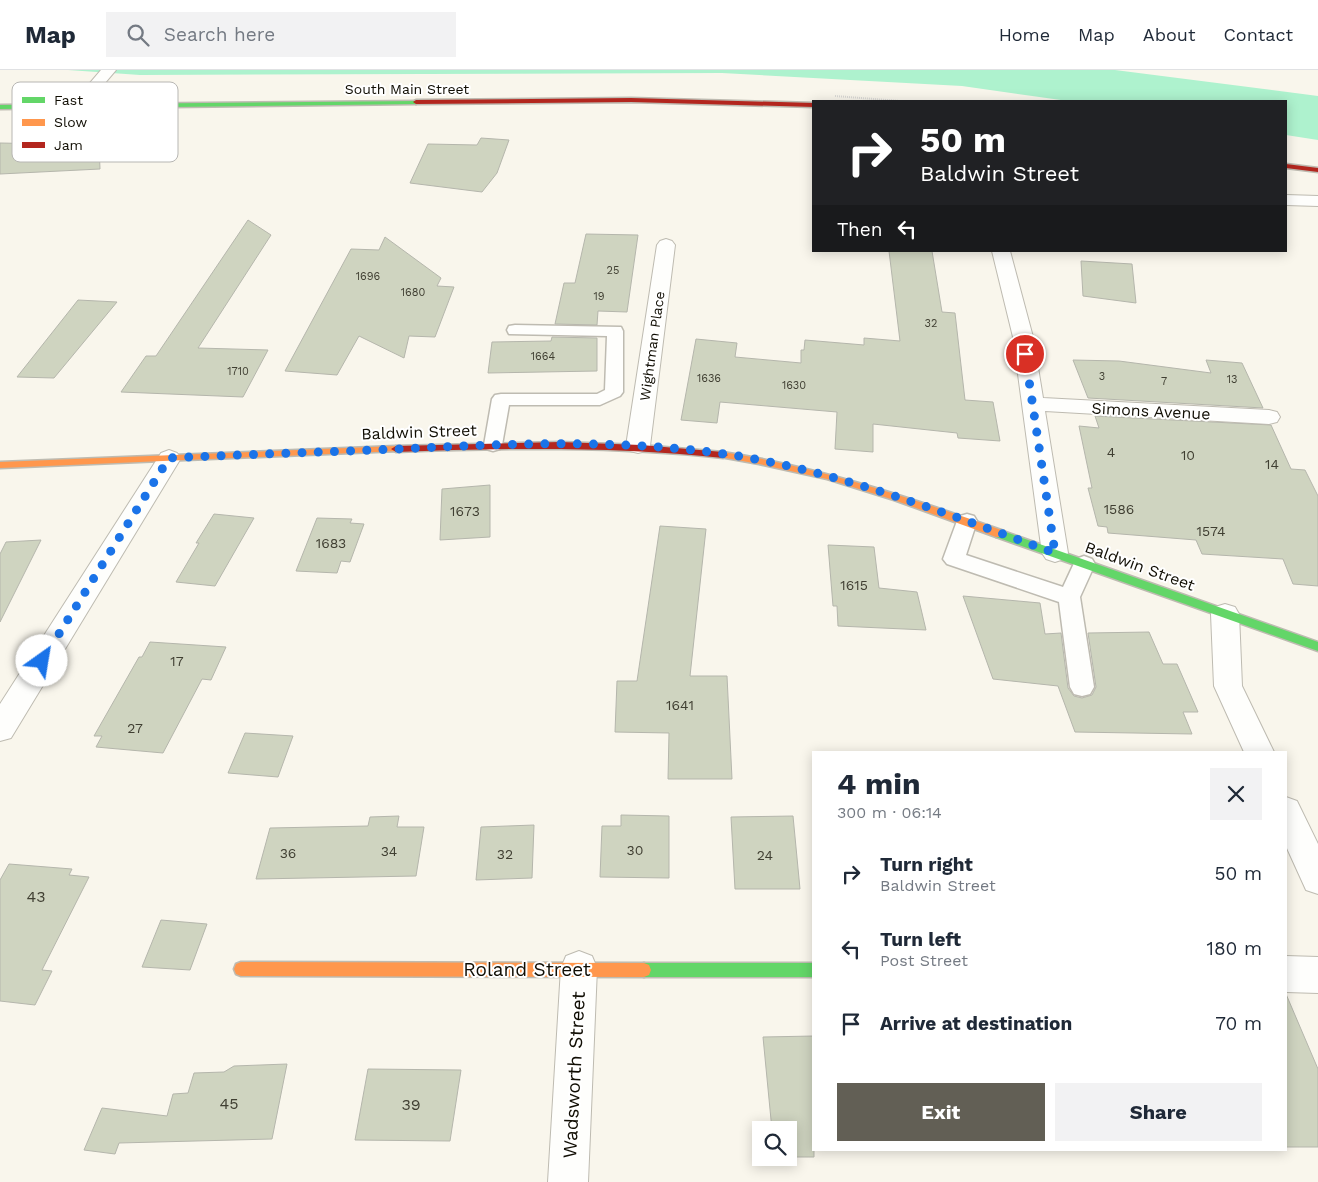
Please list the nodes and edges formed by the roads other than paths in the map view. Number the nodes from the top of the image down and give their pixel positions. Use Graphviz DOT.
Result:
graph roads {
  1 [pos="812,105"];
  2 [pos="178,106"];
  3 [pos="1287,166"];
  4 [pos="1318,170"];
  5 [pos="1287,200"];
  6 [pos="1318,201"];
  7 [pos="666,245"];
  8 [pos="1002,252"];
  9 [pos="515,330"];
  10 [pos="614,392"];
  11 [pos="645,393"];
  12 [pos="1033,404"];
  13 [pos="1269,417"];
  14 [pos="493,445"];
  15 [pos="638,446"];
  16 [pos="169,458"];
  17 [pos="0,465"];
  18 [pos="967,521"];
  19 [pos="1055,553"];
  20 [pos="1084,564"];
  21 [pos="1069,597"];
  22 [pos="1225,614"];
  23 [pos="1318,647"];
  24 [pos="1082,687"];
  25 [pos="0,729"];
  26 [pos="1259,751"];
  27 [pos="1287,812"];
  28 [pos="1318,879"];
  29 [pos="240,968"];
  30 [pos="579,968"];
  31 [pos="812,970"];
  32 [pos="1287,974"];
  33 [pos="1318,975"];
  34 [pos="568,1182"];
  1 -- 2 [label="main road, South Main Street"];
  3 -- 4 [label="main road"];
  5 -- 6 [label="street"];
  7 -- 11 [label="street, Wightman Place"];
  8 -- 12 [label="street"];
  9 -- 10 [label="lane"];
  10 -- 11 [label="lane"];
  10 -- 14 [label="lane"];
  11 -- 15 [label="street, Wightman Place"];
  12 -- 13 [label="street, Simons Avenue"];
  12 -- 19 [label="street"];
  14 -- 15 [label="main road, Baldwin Street"];
  14 -- 16 [label="main road, Baldwin Street"];
  15 -- 18 [label="main road, Baldwin Street"];
  16 -- 17 [label="main road, Baldwin Street"];
  16 -- 25 [label="street"];
  18 -- 19 [label="main road, Baldwin Street"];
  18 -- 21 [label="lane"];
  19 -- 20 [label="main road, Baldwin Street"];
  20 -- 21 [label="lane"];
  20 -- 22 [label="main road, Baldwin Street"];
  21 -- 24 [label="lane"];
  22 -- 23 [label="main road, Baldwin Street"];
  22 -- 26 [label="street"];
  27 -- 28 [label="street"];
  29 -- 30 [label="main road, Roland Street"];
  30 -- 31 [label="main road, Roland Street"];
  30 -- 34 [label="street, Wadsworth Street"];
  32 -- 33 [label="street"];
}
